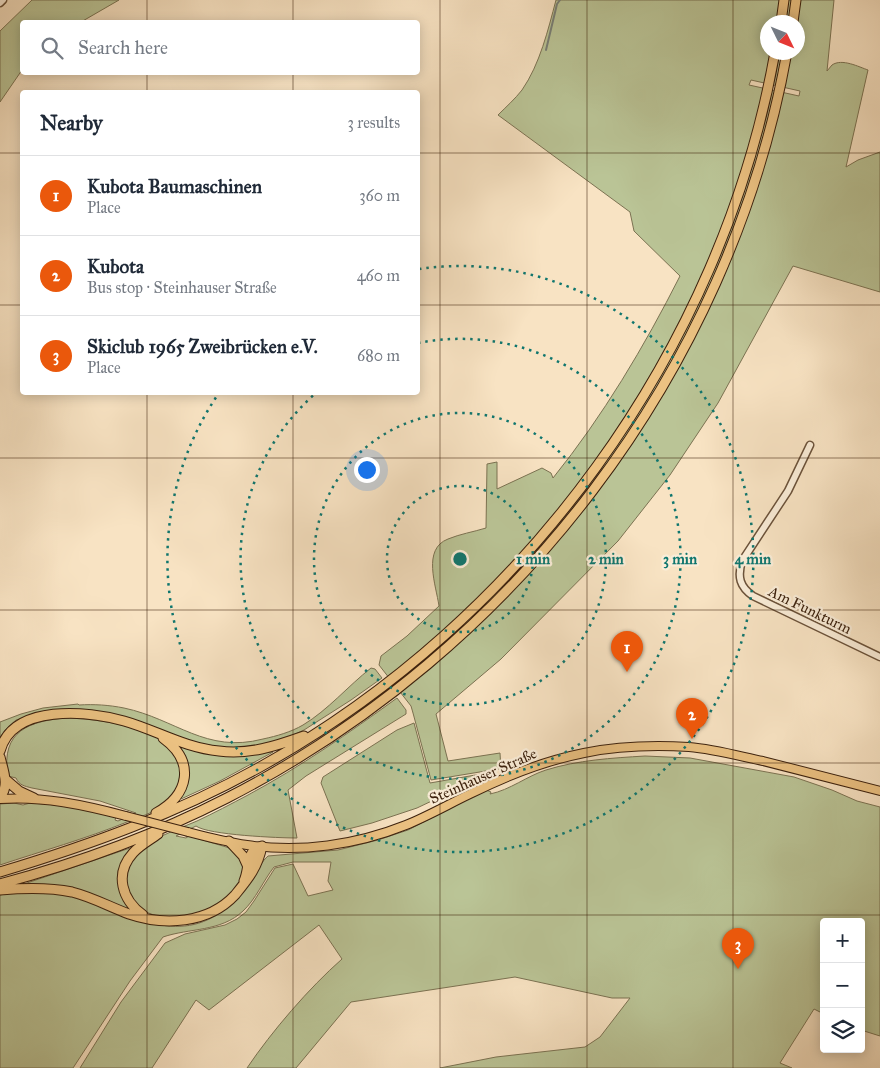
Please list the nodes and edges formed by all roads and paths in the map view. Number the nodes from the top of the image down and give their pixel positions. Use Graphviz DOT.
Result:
graph roads {
  1 [pos="3,0"];
  2 [pos="784,0"];
  3 [pos="796,0"];
  4 [pos="0,3"];
  5 [pos="782,15"];
  6 [pos="794,15"];
  7 [pos="773,60"];
  8 [pos="785,60"];
  9 [pos="810,445"];
  10 [pos="880,657"];
  11 [pos="323,729"];
  12 [pos="157,734"];
  13 [pos="0,751"];
  14 [pos="0,756"];
  15 [pos="5,779"];
  16 [pos="880,791"];
  17 [pos="0,798"];
  18 [pos="34,798"];
  19 [pos="175,822"];
  20 [pos="125,831"];
  21 [pos="229,841"];
  22 [pos="262,846"];
  23 [pos="248,867"];
  24 [pos="0,872"];
  25 [pos="0,884"];
  26 [pos="0,890"];
  27 [pos="239,890"];
  28 [pos="147,917"];
  1 -- 4 [label="street"];
  2 -- 5 [label="highway"];
  3 -- 6 [label="highway"];
  7 -- 11 [label="highway"];
  8 -- 19 [label="highway"];
  9 -- 10 [label="street, Am Funkturm"];
  11 -- 12 [label="highway"];
  11 -- 20 [label="highway"];
  12 -- 13 [label="highway"];
  12 -- 20 [label="highway"];
  14 -- 15 [label="highway"];
  15 -- 17 [label="highway"];
  15 -- 18 [label="highway"];
  16 -- 22 [label="main road, Steinhauser Straße"];
  17 -- 18 [label="main road, Steinhauser Straße"];
  18 -- 21 [label="main road, Steinhauser Straße, bridge"];
  19 -- 25 [label="highway"];
  19 -- 28 [label="highway"];
  20 -- 24 [label="highway"];
  21 -- 22 [label="main road, Steinhauser Straße"];
  21 -- 23 [label="highway"];
  22 -- 23 [label="highway"];
  22 -- 27 [label="highway"];
  23 -- 27 [label="highway"];
  26 -- 28 [label="highway"];
  27 -- 28 [label="highway"];
}
